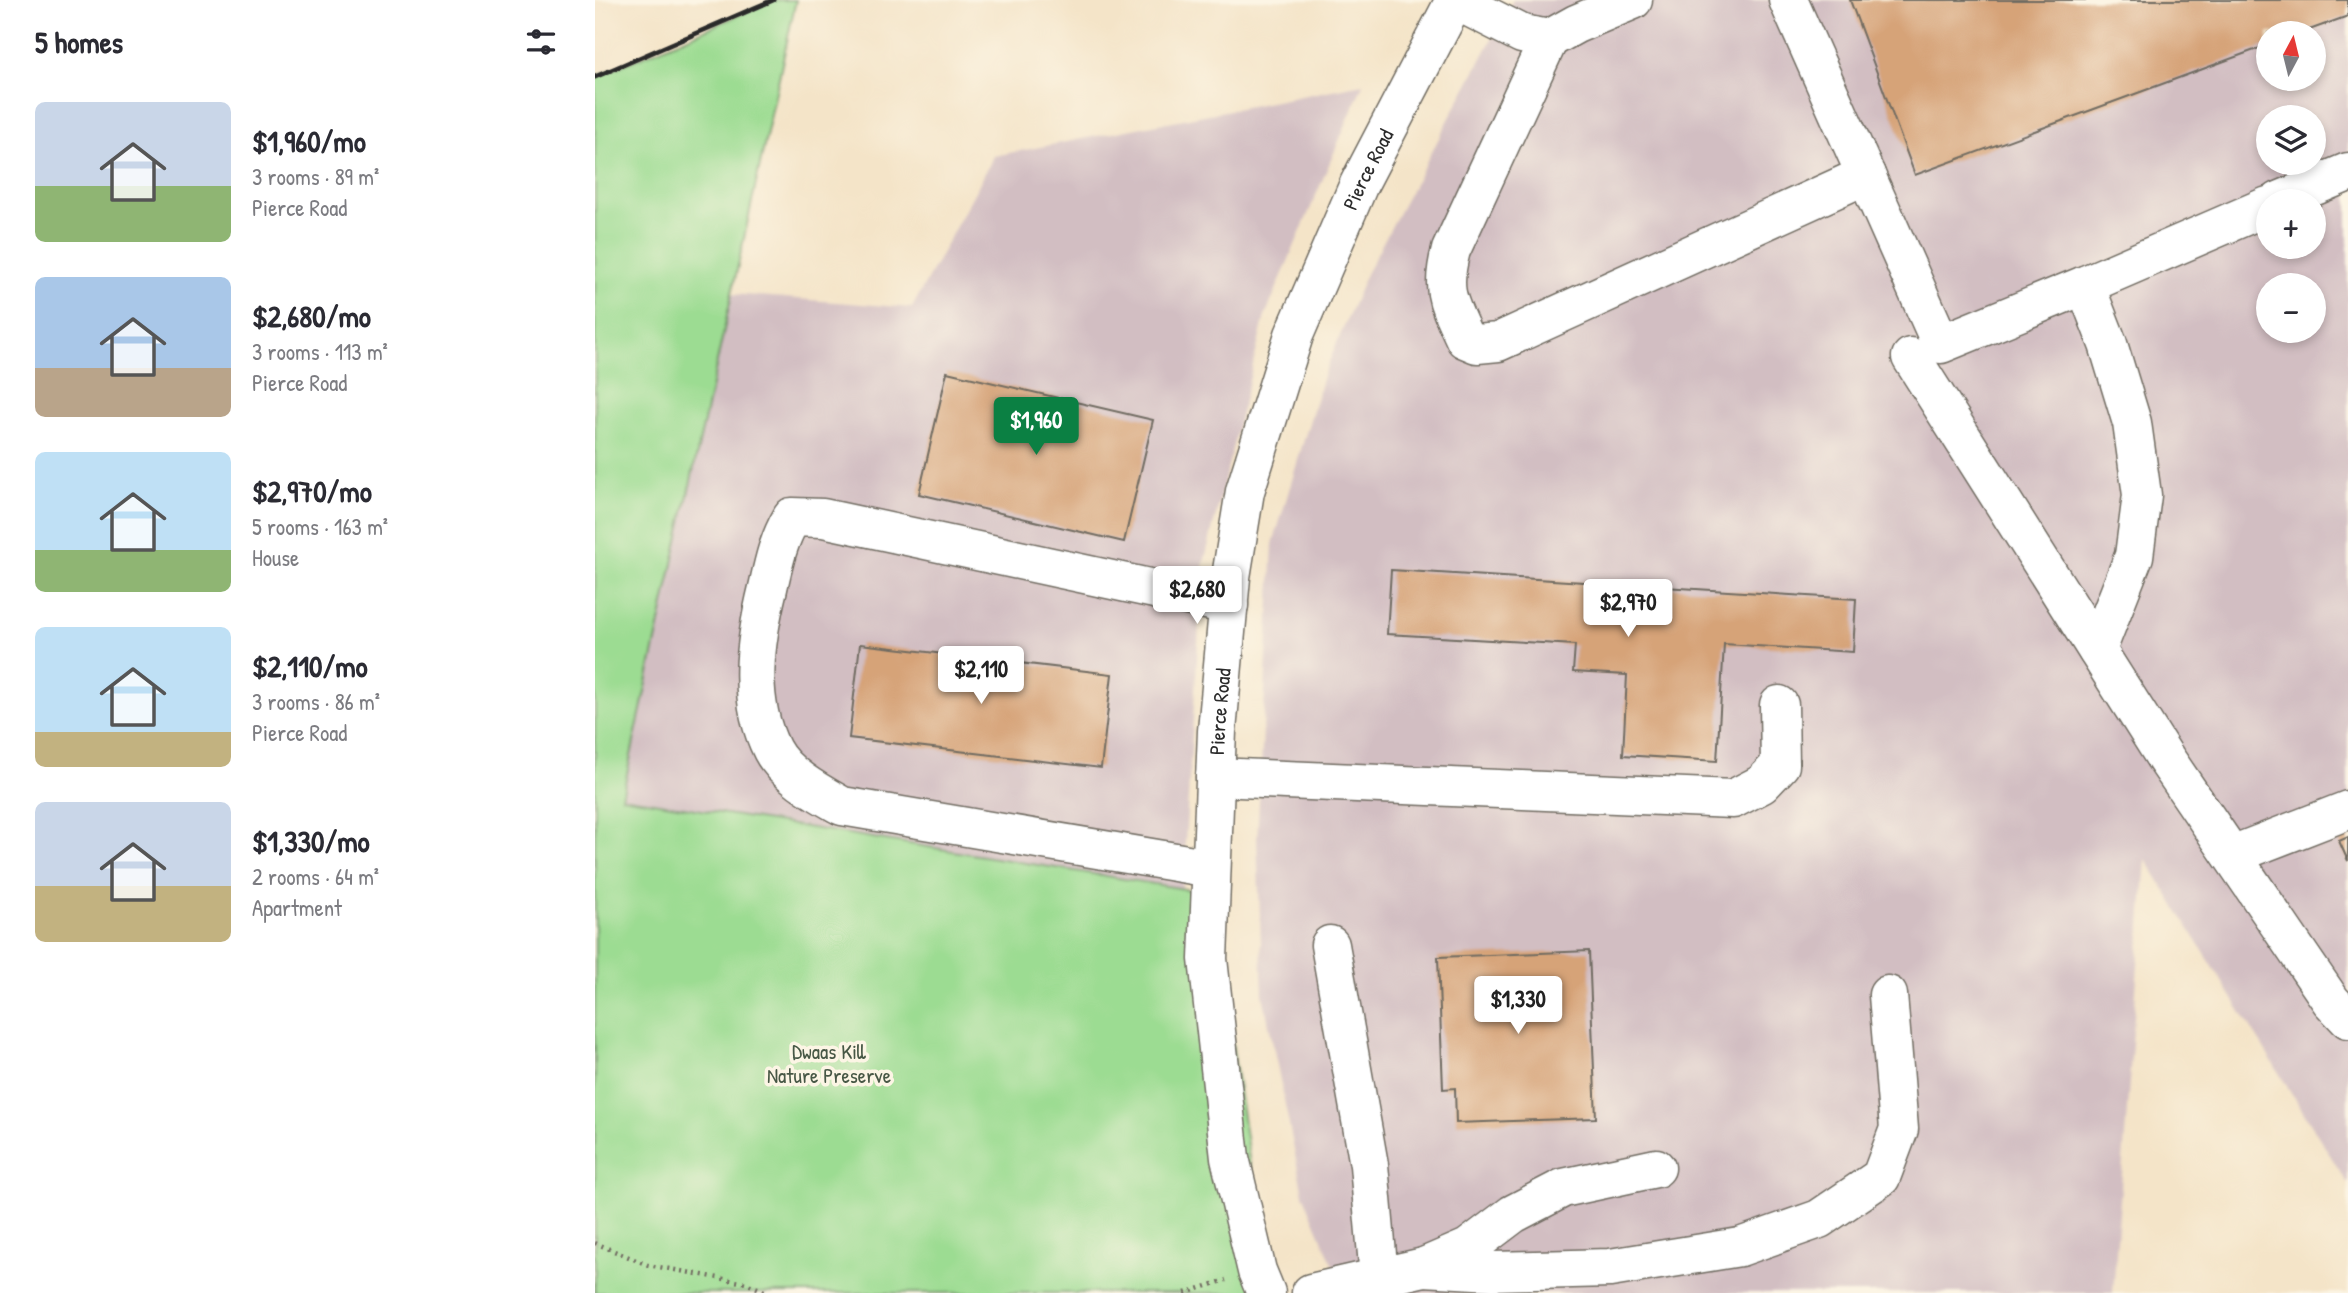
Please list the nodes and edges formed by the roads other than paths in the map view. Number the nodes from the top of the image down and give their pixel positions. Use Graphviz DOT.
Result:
graph roads {
  1 [pos="1455,0"];
  2 [pos="1633,0"];
  3 [pos="1788,0"];
  4 [pos="1549,39"];
  5 [pos="2348,172"];
  6 [pos="1866,175"];
  7 [pos="2308,189"];
  8 [pos="2256,211"];
  9 [pos="2085,285"];
  10 [pos="1911,357"];
  11 [pos="1229,605"];
  12 [pos="2097,650"];
  13 [pos="1779,705"];
  14 [pos="1215,777"];
  15 [pos="2348,810"];
  16 [pos="2232,855"];
  17 [pos="1211,868"];
  18 [pos="1330,945"];
  19 [pos="1888,995"];
  20 [pos="2348,1019"];
  21 [pos="1656,1168"];
  22 [pos="1424,1267"];
  23 [pos="1379,1277"];
  24 [pos="1266,1293"];
  25 [pos="1311,1293"];
  1 -- 4 [label="street"];
  1 -- 11 [label="street, Pierce Road"];
  2 -- 4 [label="street"];
  3 -- 6 [label="street"];
  4 -- 6 [label="street"];
  5 -- 7 [label="street"];
  6 -- 9 [label="street"];
  8 -- 9 [label="street"];
  9 -- 12 [label="street"];
  10 -- 12 [label="street"];
  11 -- 14 [label="street, Pierce Road"];
  11 -- 17 [label="street"];
  12 -- 16 [label="street"];
  13 -- 14 [label="street"];
  14 -- 17 [label="street, Pierce Road"];
  15 -- 16 [label="street"];
  16 -- 20 [label="street"];
  17 -- 24 [label="street, Pierce Road"];
  18 -- 23 [label="street"];
  19 -- 22 [label="street"];
  21 -- 22 [label="street"];
  22 -- 23 [label="street"];
  23 -- 25 [label="street"];
}
